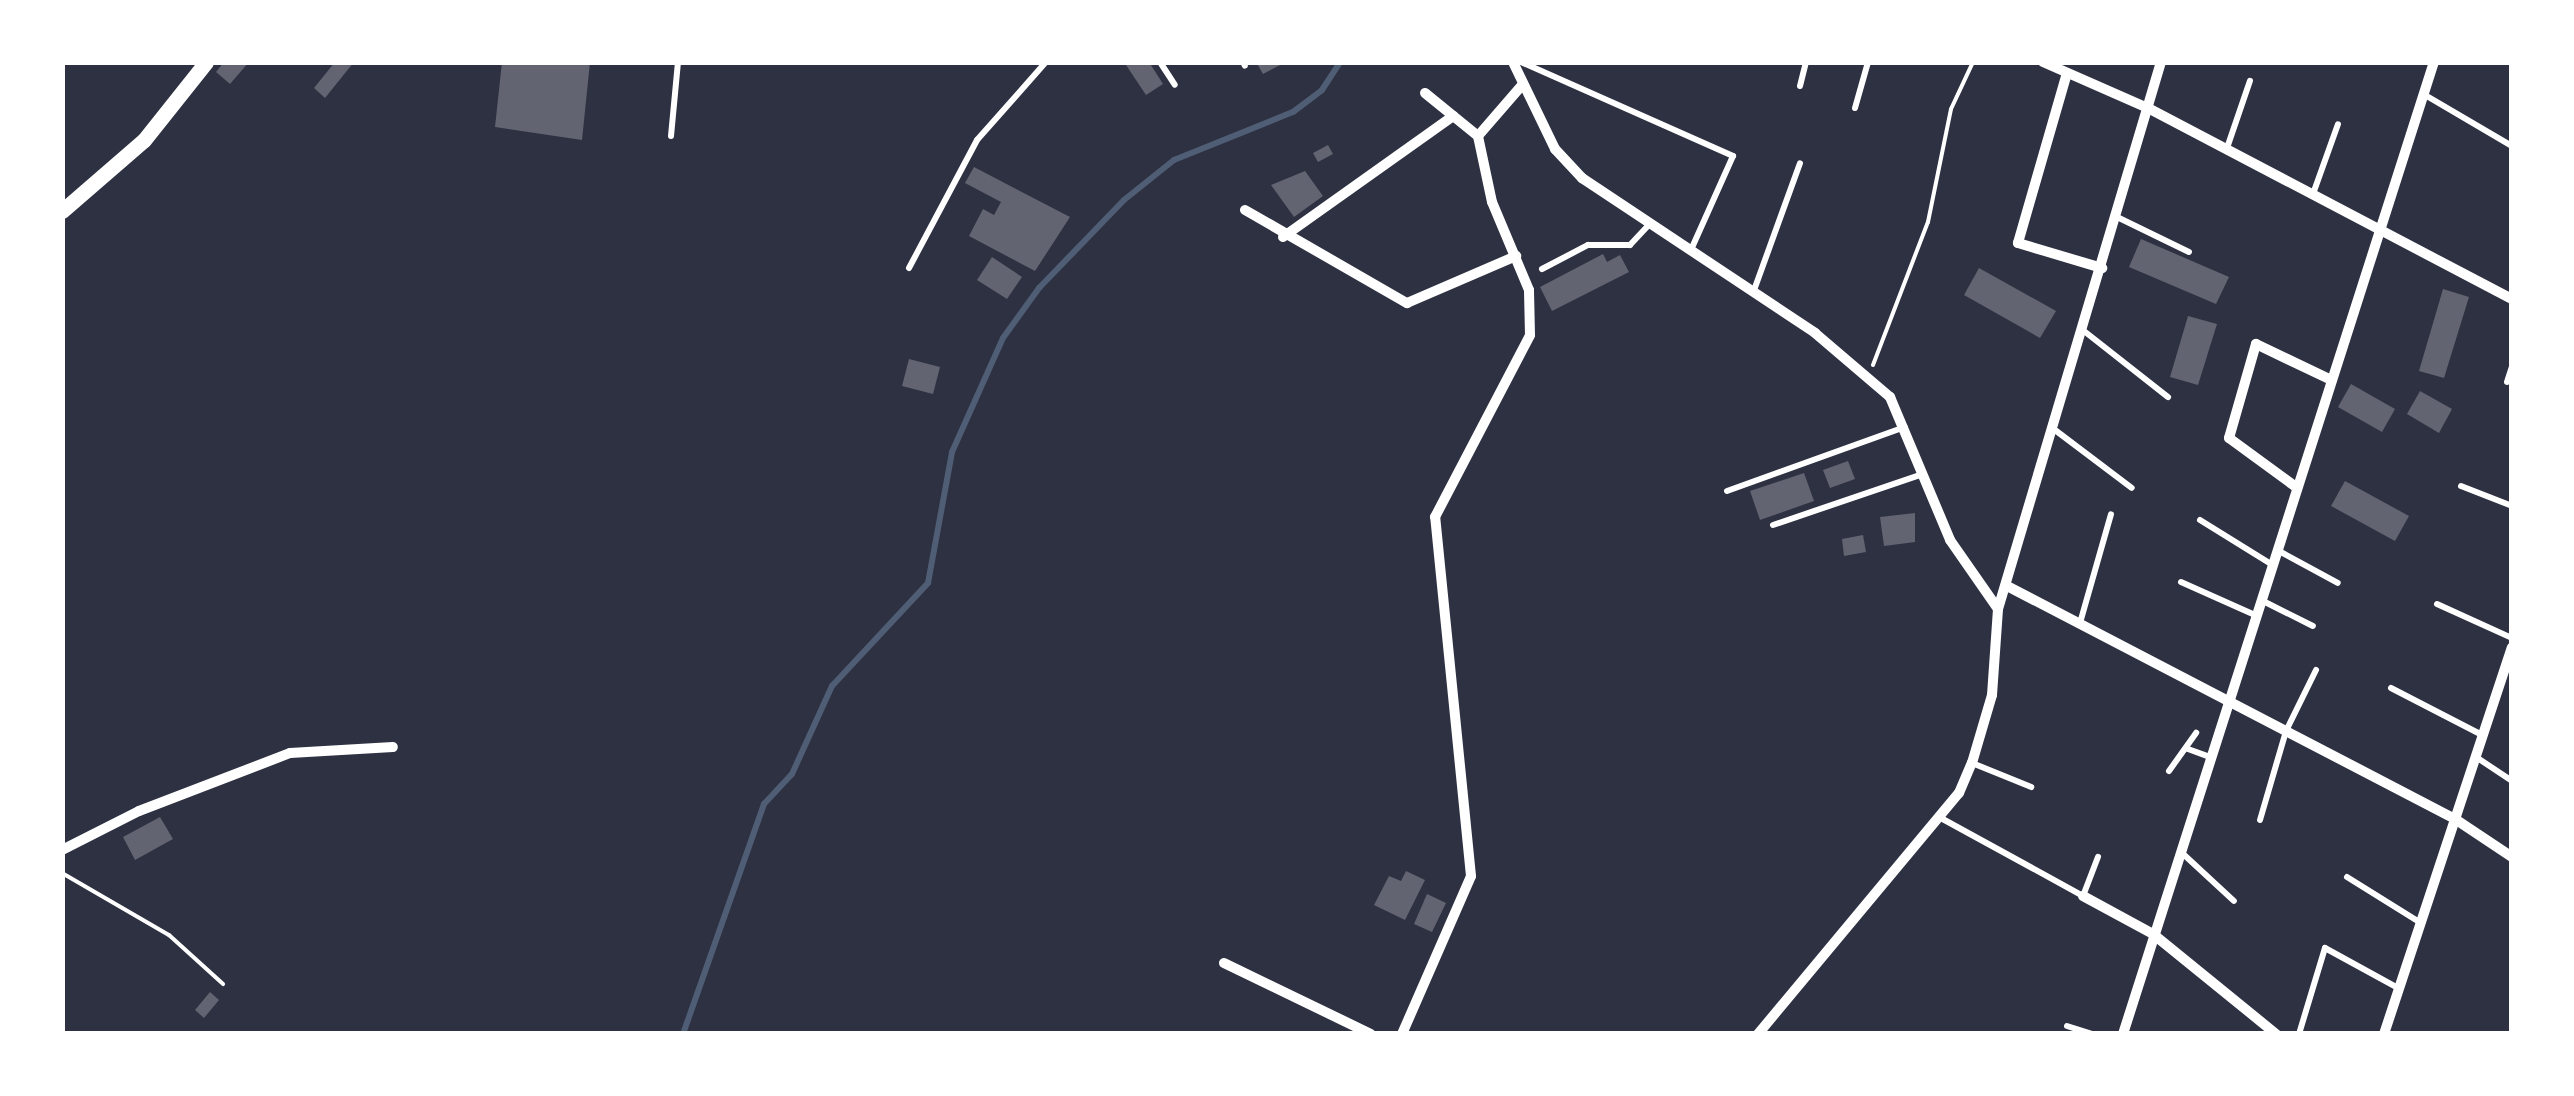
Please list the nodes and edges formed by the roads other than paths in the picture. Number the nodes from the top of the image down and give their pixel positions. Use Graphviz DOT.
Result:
graph roads {
  1 [pos="206,62"];
  2 [pos="678,62"];
  3 [pos="1046,62"];
  4 [pos="1160,62"];
  5 [pos="1513,62"];
  6 [pos="1522,62"];
  7 [pos="1806,62"];
  8 [pos="1868,62"];
  9 [pos="2043,62"];
  10 [pos="2161,62"];
  11 [pos="2434,62"];
  12 [pos="2067,73"];
  13 [pos="2250,81"];
  14 [pos="1523,84"];
  15 [pos="1174,85"];
  16 [pos="1800,86"];
  17 [pos="1426,93"];
  18 [pos="2424,94"];
  19 [pos="1855,108"];
  20 [pos="2148,108"];
  21 [pos="1453,116"];
  22 [pos="2338,124"];
  23 [pos="671,136"];
  24 [pos="1478,136"];
  25 [pos="2512,146"];
  26 [pos="2226,149"];
  27 [pos="1800,163"];
  28 [pos="2312,194"];
  29 [pos="1245,210"];
  30 [pos="62,212"];
  31 [pos="2116,217"];
  32 [pos="1647,227"];
  33 [pos="2380,229"];
  34 [pos="1283,237"];
  35 [pos="2189,252"];
  36 [pos="1689,255"];
  37 [pos="1516,256"];
  38 [pos="909,268"];
  39 [pos="2102,268"];
  40 [pos="1542,269"];
  41 [pos="1752,297"];
  42 [pos="2512,299"];
  43 [pos="2084,330"];
  44 [pos="2512,367"];
  45 [pos="2331,380"];
  46 [pos="2507,382"];
  47 [pos="2168,397"];
  48 [pos="1906,427"];
  49 [pos="2055,430"];
  50 [pos="1924,474"];
  51 [pos="2461,486"];
  52 [pos="2296,487"];
  53 [pos="2132,488"];
  54 [pos="1727,491"];
  55 [pos="2512,506"];
  56 [pos="2112,514"];
  57 [pos="2200,520"];
  58 [pos="1773,525"];
  59 [pos="2276,549"];
  60 [pos="2271,564"];
  61 [pos="2181,582"];
  62 [pos="2338,583"];
  63 [pos="2008,587"];
  64 [pos="2260,599"];
  65 [pos="2437,604"];
  66 [pos="1998,609"];
  67 [pos="2254,615"];
  68 [pos="2080,624"];
  69 [pos="2312,626"];
  70 [pos="2512,638"];
  71 [pos="2512,648"];
  72 [pos="2316,670"];
  73 [pos="2390,688"];
  74 [pos="2227,701"];
  75 [pos="2286,731"];
  76 [pos="2196,733"];
  77 [pos="2482,735"];
  78 [pos="393,747"];
  79 [pos="2188,748"];
  80 [pos="2474,756"];
  81 [pos="2210,757"];
  82 [pos="1972,764"];
  83 [pos="2169,770"];
  84 [pos="2512,781"];
  85 [pos="2031,786"];
  86 [pos="1938,817"];
  87 [pos="2455,818"];
  88 [pos="2260,820"];
  89 [pos="62,850"];
  90 [pos="2180,851"];
  91 [pos="2098,856"];
  92 [pos="2512,857"];
  93 [pos="2347,878"];
  94 [pos="2083,896"];
  95 [pos="2234,901"];
  96 [pos="2420,923"];
  97 [pos="2153,934"];
  98 [pos="1224,963"];
  99 [pos="2399,988"];
  100 [pos="2067,1026"];
  101 [pos="2274,1033"];
  102 [pos="1371,1034"];
  103 [pos="1402,1034"];
  104 [pos="1758,1034"];
  105 [pos="2091,1034"];
  106 [pos="2123,1034"];
  107 [pos="2299,1034"];
  108 [pos="2384,1034"];
  1 -- 30 [label="street"];
  2 -- 23 [label="lane"];
  3 -- 38 [label="lane"];
  4 -- 15 [label="lane"];
  5 -- 14 [label="street"];
  6 -- 36 [label="lane"];
  7 -- 16 [label="lane"];
  8 -- 19 [label="lane"];
  9 -- 12 [label="street"];
  10 -- 20 [label="street"];
  11 -- 18 [label="street"];
  12 -- 20 [label="street"];
  12 -- 39 [label="street"];
  13 -- 26 [label="lane"];
  14 -- 24 [label="street"];
  14 -- 32 [label="street"];
  17 -- 21 [label="street"];
  18 -- 25 [label="lane"];
  18 -- 33 [label="street"];
  20 -- 26 [label="street"];
  20 -- 31 [label="street"];
  21 -- 24 [label="street"];
  21 -- 34 [label="street"];
  22 -- 28 [label="lane"];
  24 -- 37 [label="street"];
  26 -- 28 [label="street"];
  27 -- 41 [label="lane"];
  28 -- 33 [label="street"];
  29 -- 34 [label="street"];
  31 -- 35 [label="lane"];
  31 -- 39 [label="street"];
  32 -- 36 [label="street"];
  32 -- 40 [label="lane"];
  33 -- 42 [label="street"];
  33 -- 45 [label="street"];
  34 -- 37 [label="street"];
  36 -- 41 [label="street"];
  37 -- 103 [label="street"];
  39 -- 43 [label="street"];
  41 -- 48 [label="street"];
  43 -- 47 [label="lane"];
  43 -- 49 [label="street"];
  44 -- 46 [label="lane"];
  45 -- 52 [label="street"];
  45 -- 52 [label="street"];
  48 -- 50 [label="street"];
  48 -- 54 [label="lane"];
  49 -- 53 [label="lane"];
  49 -- 63 [label="street"];
  50 -- 58 [label="lane"];
  50 -- 66 [label="street"];
  51 -- 55 [label="lane"];
  52 -- 59 [label="street"];
  56 -- 68 [label="lane"];
  57 -- 60 [label="lane"];
  59 -- 60 [label="street"];
  59 -- 62 [label="lane"];
  60 -- 64 [label="street"];
  61 -- 67 [label="lane"];
  63 -- 66 [label="street"];
  63 -- 68 [label="street"];
  64 -- 67 [label="street"];
  64 -- 69 [label="lane"];
  65 -- 70 [label="lane"];
  66 -- 82 [label="street"];
  67 -- 74 [label="street"];
  68 -- 74 [label="street"];
  71 -- 77 [label="street"];
  72 -- 75 [label="lane"];
  73 -- 77 [label="lane"];
  74 -- 75 [label="street"];
  74 -- 81 [label="street"];
  75 -- 87 [label="street"];
  75 -- 88 [label="lane"];
  76 -- 79 [label="lane"];
  77 -- 80 [label="street"];
  78 -- 89 [label="street"];
  79 -- 81 [label="lane"];
  79 -- 83 [label="lane"];
  80 -- 84 [label="lane"];
  80 -- 87 [label="street"];
  81 -- 90 [label="street"];
  82 -- 85 [label="lane"];
  82 -- 86 [label="street"];
  86 -- 94 [label="lane"];
  86 -- 104 [label="street"];
  87 -- 92 [label="street"];
  87 -- 96 [label="street"];
  90 -- 95 [label="lane"];
  90 -- 97 [label="street"];
  91 -- 94 [label="lane"];
  93 -- 96 [label="lane"];
  94 -- 97 [label="street"];
  96 -- 99 [label="street"];
  97 -- 101 [label="street"];
  97 -- 106 [label="street"];
  98 -- 102 [label="street"];
  99 -- 107 [label="lane"];
  99 -- 108 [label="street"];
  100 -- 105 [label="lane"];
}
